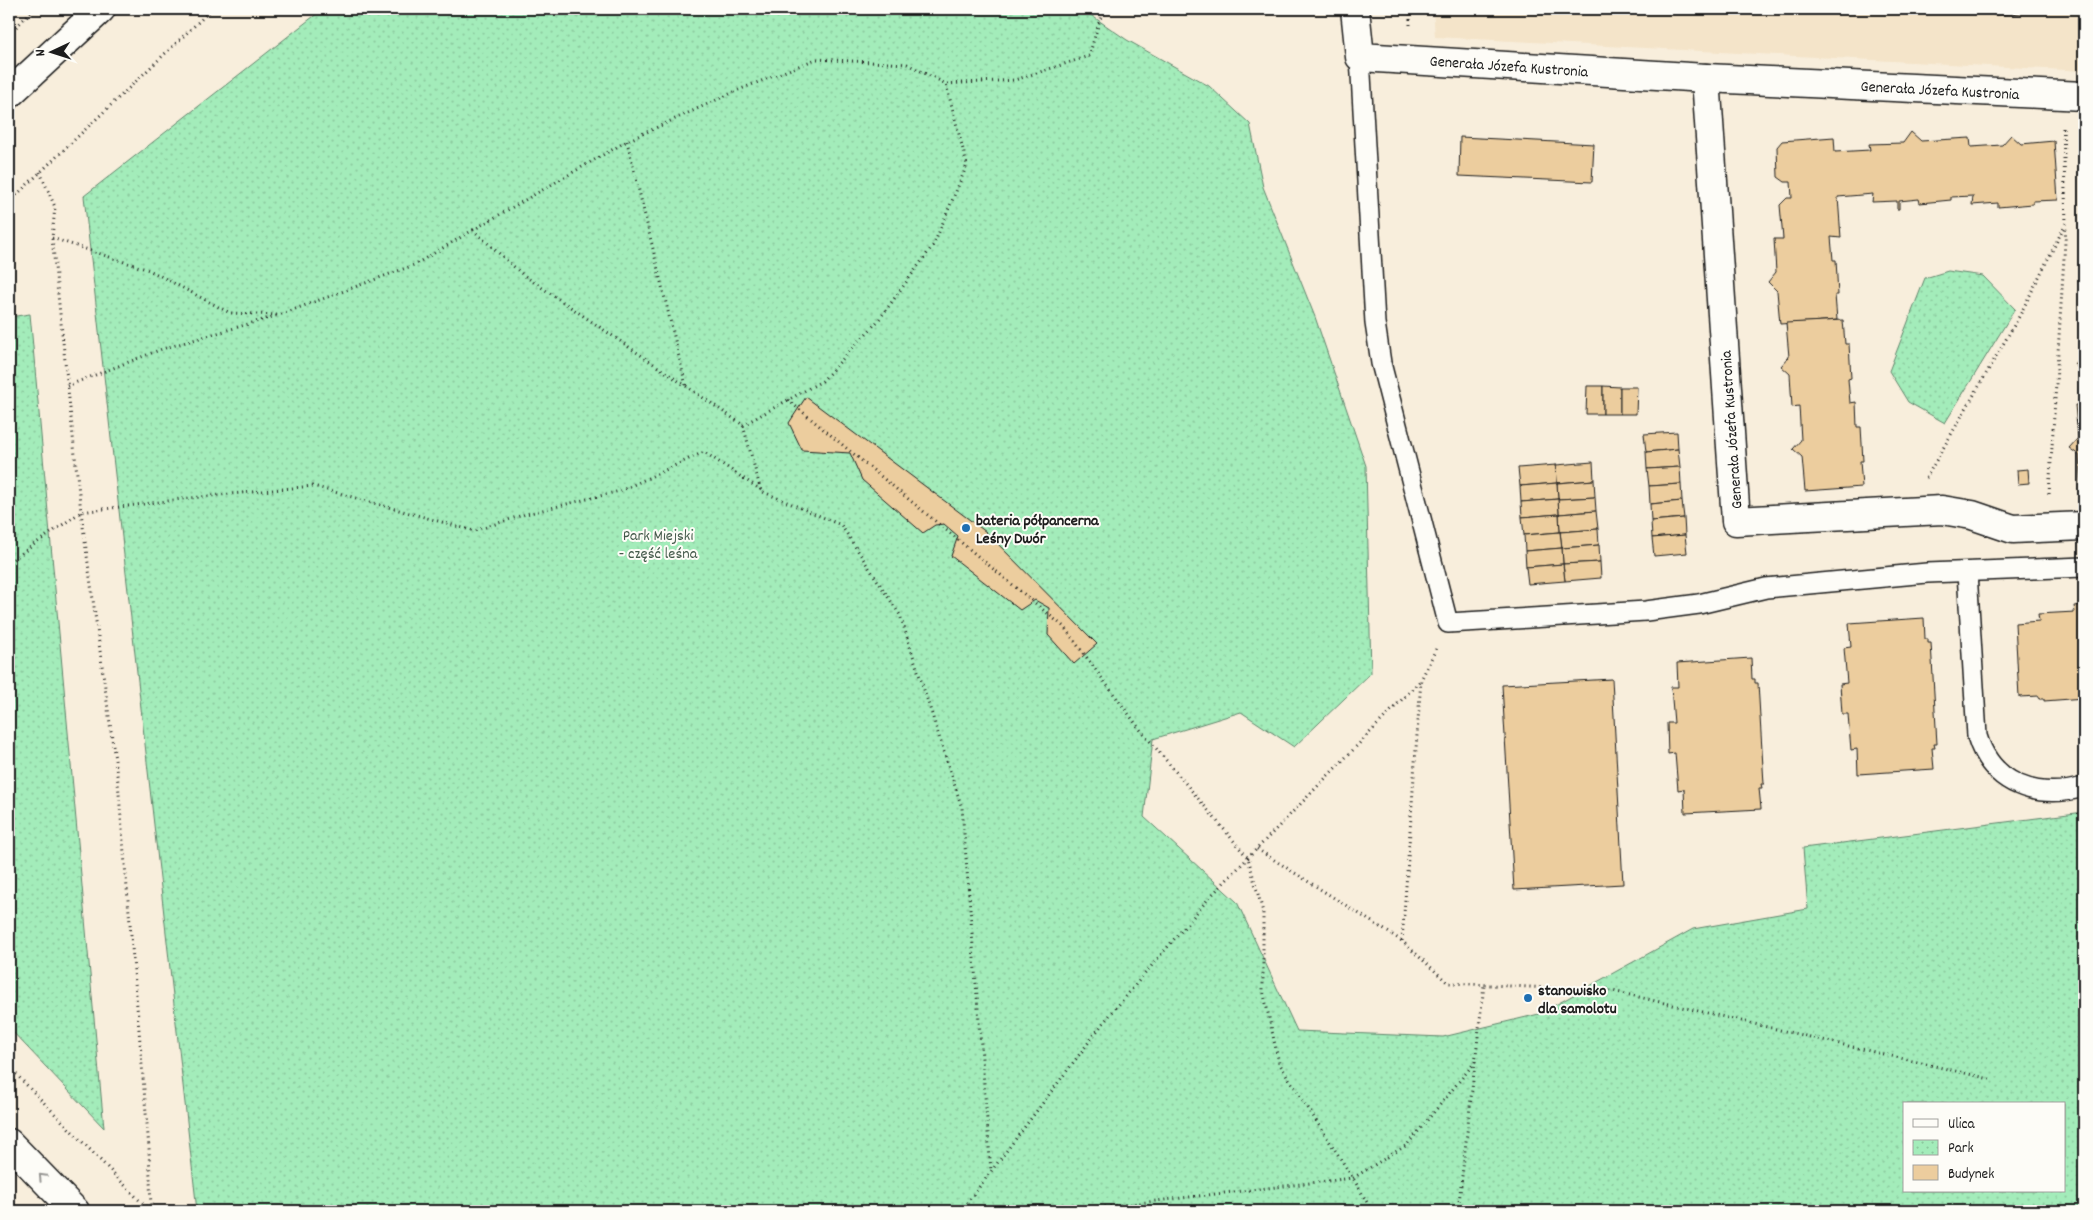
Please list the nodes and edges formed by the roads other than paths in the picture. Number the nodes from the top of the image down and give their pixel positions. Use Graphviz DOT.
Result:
graph roads {
  1 [pos="99,9"];
  2 [pos="1355,9"];
  3 [pos="1360,57"];
  4 [pos="1706,78"];
  5 [pos="9,94"];
  6 [pos="2073,95"];
  7 [pos="2084,526"];
  8 [pos="2084,567"];
  9 [pos="1967,572"];
  10 [pos="2084,787"];
  11 [pos="9,1143"];
  12 [pos="75,1211"];
  1 -- 5 [label="street"];
  2 -- 3 [label="street"];
  3 -- 4 [label="street, Generała Józefa Kustronia"];
  3 -- 9 [label="lane"];
  4 -- 6 [label="street, Generała Józefa Kustronia"];
  4 -- 7 [label="street, Generała Józefa Kustronia"];
  8 -- 9 [label="lane"];
  9 -- 10 [label="lane"];
  12 -- 11 [label="street, one-way"];
}
